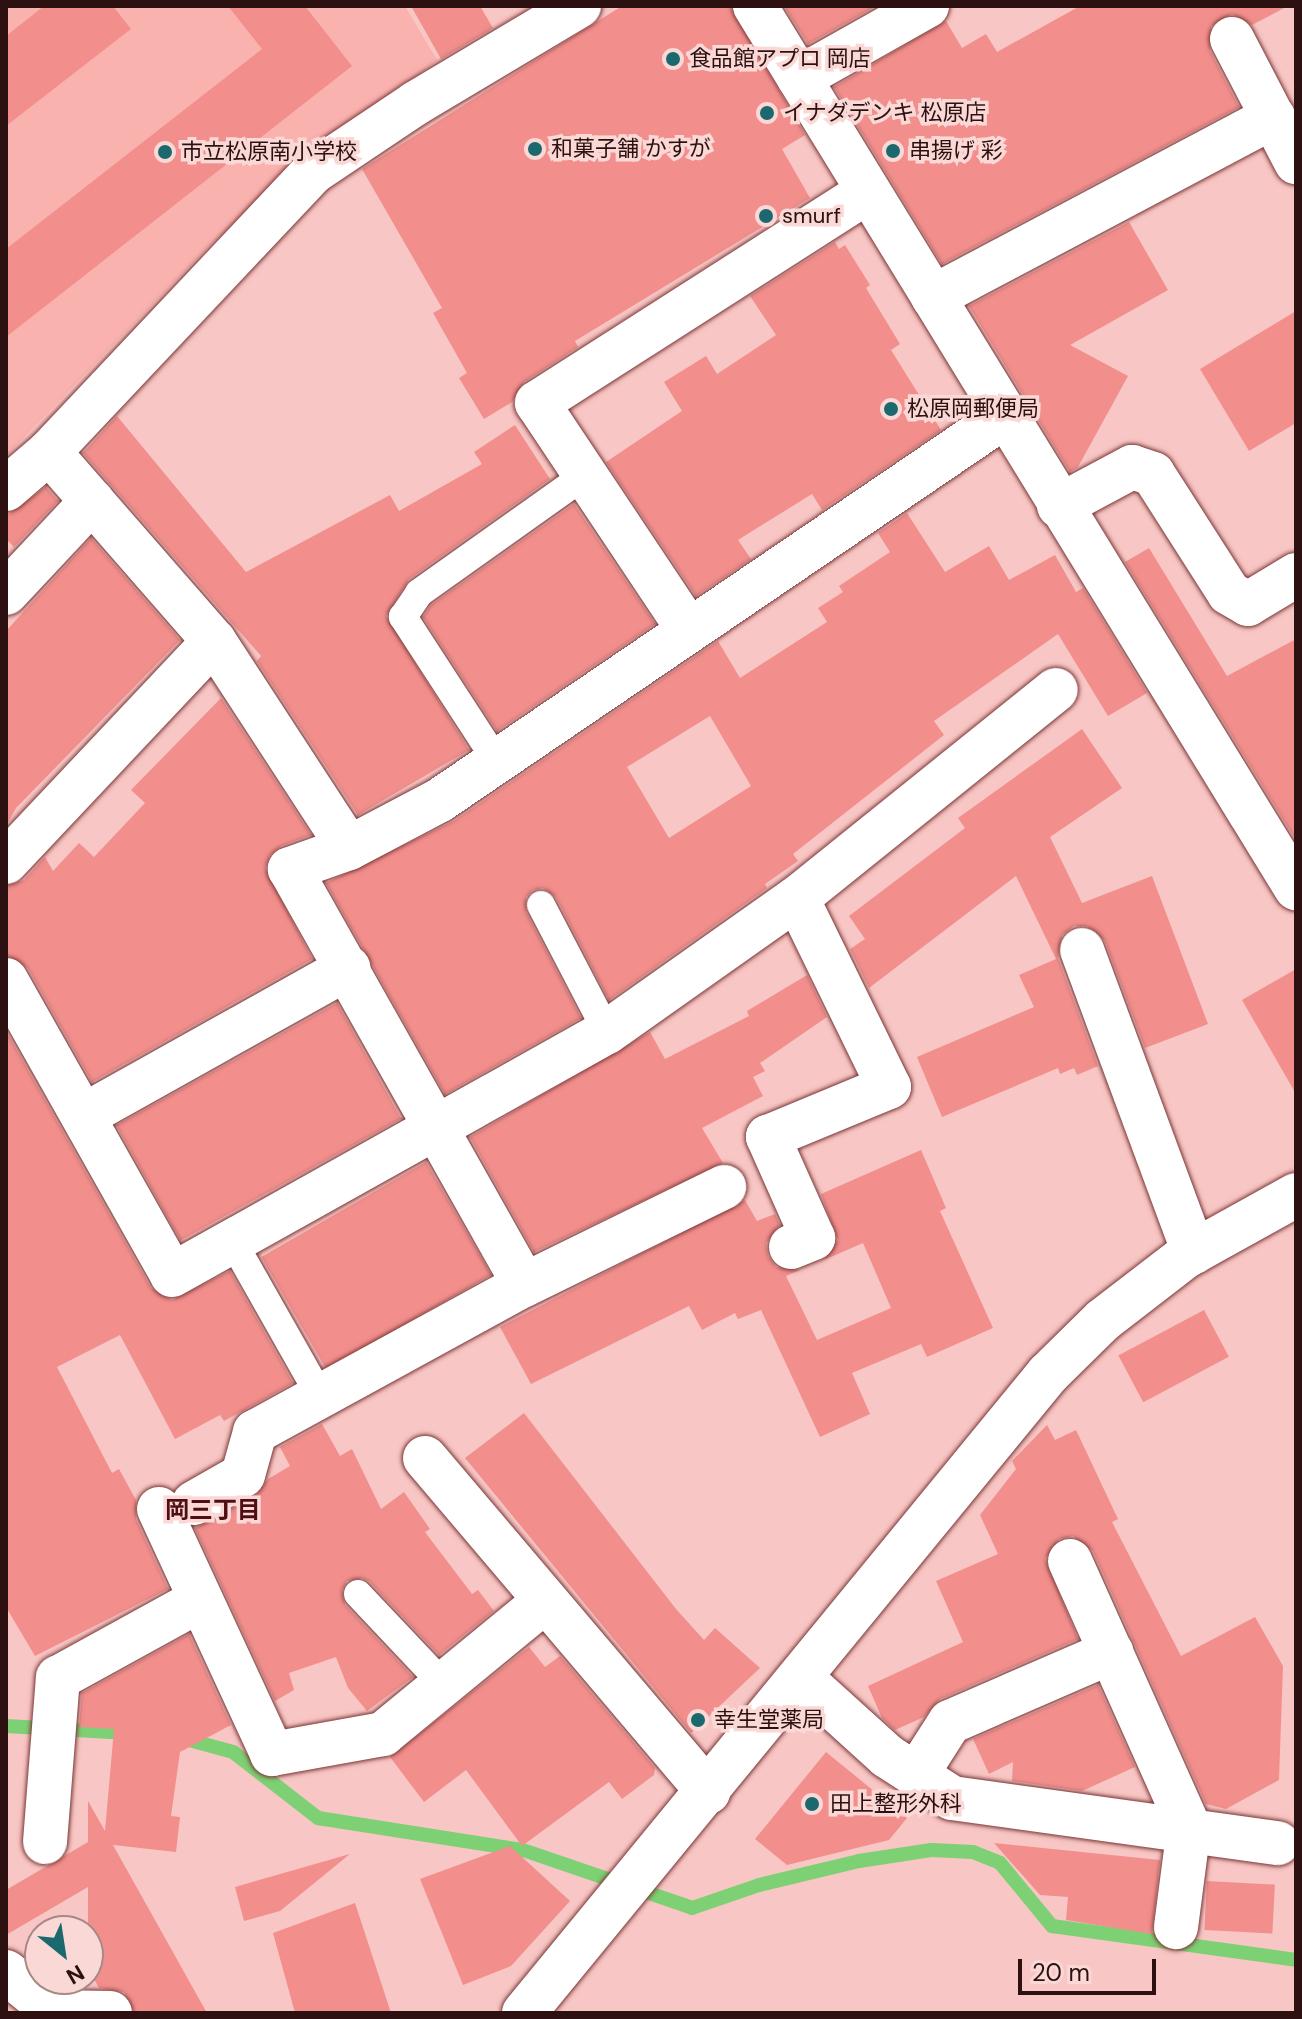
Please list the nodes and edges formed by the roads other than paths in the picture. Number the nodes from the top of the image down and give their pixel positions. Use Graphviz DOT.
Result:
graph roads {
  1 [pos="755,6"];
  2 [pos="927,6"];
  3 [pos="555,12"];
  4 [pos="1232,39"];
  5 [pos="799,78"];
  6 [pos="1273,117"];
  7 [pos="1296,162"];
  8 [pos="868,191"];
  9 [pos="933,297"];
  10 [pos="1005,416"];
  11 [pos="49,452"];
  12 [pos="585,475"];
  13 [pos="6,489"];
  14 [pos="92,501"];
  15 [pos="1059,506"];
  16 [pos="1296,575"];
  17 [pos="6,593"];
  18 [pos="688,629"];
  19 [pos="214,641"];
  20 [pos="1056,690"];
  21 [pos="496,760"];
  22 [pos="349,848"];
  23 [pos="6,862"];
  24 [pos="1296,888"];
  25 [pos="797,898"];
  26 [pos="541,905"];
  27 [pos="1082,950"];
  28 [pos="348,968"];
  29 [pos="6,980"];
  30 [pos="607,1032"];
  31 [pos="83,1116"];
  32 [pos="439,1128"];
  33 [pos="724,1187"];
  34 [pos="1296,1195"];
  35 [pos="233,1242"];
  36 [pos="791,1247"];
  37 [pos="1194,1252"];
  38 [pos="524,1285"];
  39 [pos="320,1396"];
  40 [pos="425,1458"];
  41 [pos="1070,1561"];
  42 [pos="358,1594"];
  43 [pos="200,1600"];
  44 [pos="545,1601"];
  45 [pos="1111,1652"];
  46 [pos="801,1678"];
  47 [pos="443,1684"];
  48 [pos="916,1775"];
  49 [pos="708,1792"];
  50 [pos="1189,1827"];
  51 [pos="45,1842"];
  52 [pos="1278,1843"];
  53 [pos="1176,1927"];
  54 [pos="6,1972"];
  55 [pos="54,2013"];
  56 [pos="110,2013"];
  57 [pos="524,2013"];
  1 -- 5 [label="street"];
  2 -- 5 [label="street"];
  3 -- 11 [label="street"];
  4 -- 6 [label="street"];
  5 -- 8 [label="street"];
  6 -- 7 [label="street"];
  6 -- 9 [label="street"];
  8 -- 9 [label="street"];
  8 -- 12 [label="street"];
  9 -- 10 [label="street"];
  10 -- 15 [label="street"];
  10 -- 18 [label="street"];
  11 -- 13 [label="street"];
  11 -- 14 [label="street"];
  12 -- 18 [label="street"];
  12 -- 21 [label="lane"];
  14 -- 17 [label="street"];
  14 -- 19 [label="street"];
  15 -- 16 [label="street"];
  15 -- 24 [label="street"];
  18 -- 21 [label="street"];
  19 -- 22 [label="street"];
  19 -- 23 [label="street"];
  20 -- 25 [label="street"];
  21 -- 22 [label="street"];
  22 -- 28 [label="street"];
  25 -- 30 [label="street"];
  25 -- 36 [label="street"];
  26 -- 30 [label="lane"];
  27 -- 37 [label="street"];
  28 -- 31 [label="street"];
  28 -- 32 [label="street"];
  29 -- 31 [label="street"];
  30 -- 32 [label="street"];
  31 -- 35 [label="street"];
  32 -- 35 [label="street"];
  32 -- 38 [label="street"];
  33 -- 38 [label="street"];
  34 -- 37 [label="street"];
  35 -- 39 [label="lane"];
  37 -- 46 [label="street"];
  38 -- 39 [label="street"];
  39 -- 43 [label="street"];
  40 -- 44 [label="street"];
  41 -- 45 [label="street"];
  42 -- 47 [label="lane"];
  43 -- 47 [label="street"];
  43 -- 51 [label="street"];
  44 -- 47 [label="street"];
  44 -- 49 [label="street"];
  45 -- 48 [label="street"];
  45 -- 50 [label="street"];
  46 -- 48 [label="street"];
  46 -- 49 [label="street"];
  48 -- 50 [label="street"];
  49 -- 57 [label="street"];
  50 -- 52 [label="street"];
  50 -- 53 [label="street"];
  54 -- 55 [label="street"];
  55 -- 56 [label="street"];
}
